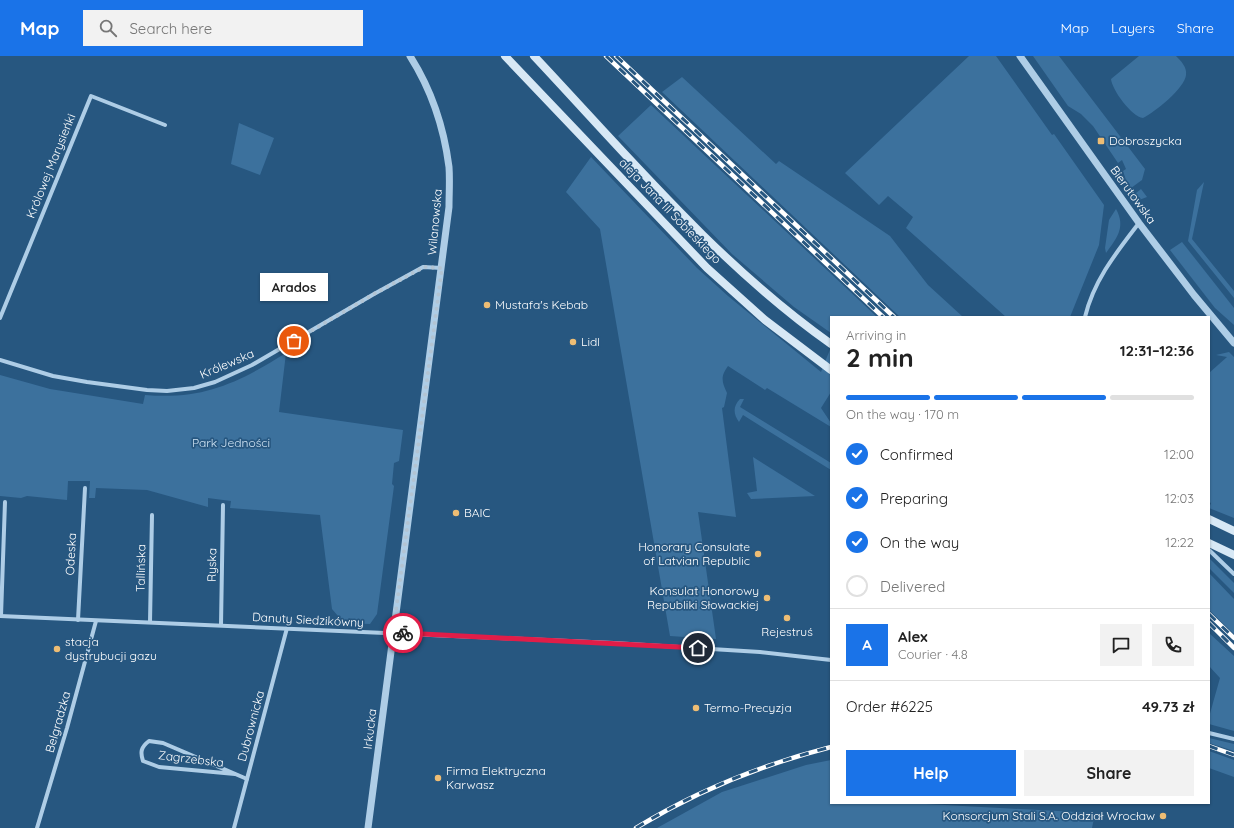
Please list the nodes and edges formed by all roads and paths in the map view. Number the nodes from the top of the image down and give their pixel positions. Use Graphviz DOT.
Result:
graph roads {
  1 [pos="410,56"];
  2 [pos="505,56"];
  3 [pos="534,56"];
  4 [pos="1020,56"];
  5 [pos="165,125"];
  6 [pos="1139,223"];
  7 [pos="442,268"];
  8 [pos="1085,316"];
  9 [pos="0,318"];
  10 [pos="830,343"];
  11 [pos="1234,343"];
  12 [pos="0,360"];
  13 [pos="830,369"];
  14 [pos="84,488"];
  15 [pos="6,502"];
  16 [pos="223,505"];
  17 [pos="152,515"];
  18 [pos="1210,519"];
  19 [pos="1234,531"];
  20 [pos="1210,543"];
  21 [pos="1210,551"];
  22 [pos="1234,555"];
  23 [pos="1234,574"];
  24 [pos="0,616"];
  25 [pos="78,620"];
  26 [pos="96,621"];
  27 [pos="150,622"];
  28 [pos="221,625"];
  29 [pos="286,628"];
  30 [pos="393,633"];
  31 [pos="830,660"];
  32 [pos="1210,733"];
  33 [pos="1234,739"];
  34 [pos="235,774"];
  35 [pos="247,779"];
  36 [pos="37,828"];
  37 [pos="234,828"];
  38 [pos="368,828"];
  1 -- 7 [label="street, Wilanowska"];
  2 -- 13 [label="main road, aleja Jana III Sobieskiego"];
  3 -- 10 [label="main road, aleja Jana III Sobieskiego"];
  4 -- 6 [label="street, Bierutowska"];
  5 -- 9 [label="street, Królowej Marysieńki"];
  6 -- 8 [label="street"];
  6 -- 11 [label="street, Bierutowska"];
  7 -- 12 [label="street, Królewska"];
  7 -- 30 [label="street, Wilanowska"];
  14 -- 25 [label="street, Odeska"];
  15 -- 24 [label="street"];
  16 -- 28 [label="street, Ryska"];
  17 -- 27 [label="street, Tallińska"];
  18 -- 19 [label="main road"];
  20 -- 22 [label="main road"];
  21 -- 23 [label="street"];
  24 -- 25 [label="street, Danuty Siedzikówny"];
  25 -- 26 [label="street, Danuty Siedzikówny"];
  26 -- 27 [label="street, Danuty Siedzikówny"];
  26 -- 36 [label="street, Belgradzka"];
  27 -- 28 [label="street, Danuty Siedzikówny"];
  28 -- 29 [label="street, Danuty Siedzikówny"];
  29 -- 30 [label="street, Danuty Siedzikówny"];
  29 -- 35 [label="street, Dubrownicka"];
  30 -- 31 [label="street, Danuty Siedzikówny"];
  30 -- 38 [label="street, Irkucka"];
  32 -- 33 [label="street"];
  34 -- 34 [label="street, Zagrzebska"];
  34 -- 35 [label="street, Zagrzebska"];
  35 -- 37 [label="street, Dubrownicka"];
}
